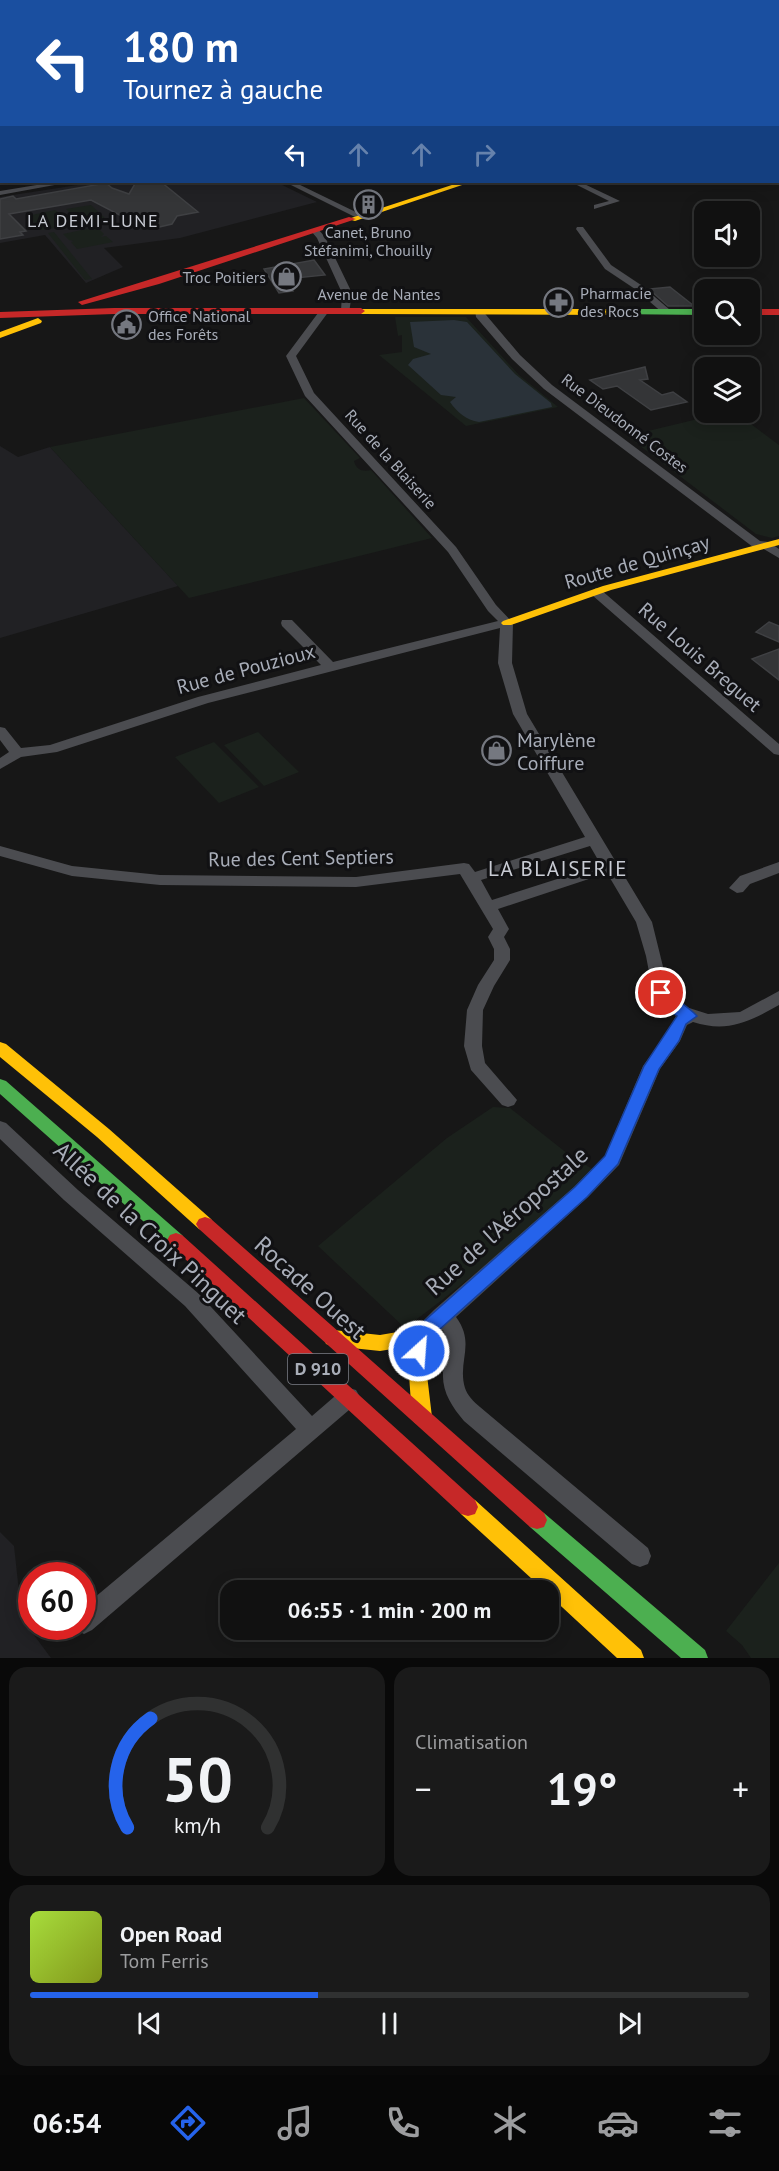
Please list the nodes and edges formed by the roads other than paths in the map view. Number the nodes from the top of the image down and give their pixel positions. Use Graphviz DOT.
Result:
graph roads {
  1 [pos="61,183"];
  2 [pos="291,183"];
  3 [pos="464,183"];
  4 [pos="576,183"];
  5 [pos="0,193"];
  6 [pos="597,207"];
  7 [pos="360,216"];
  8 [pos="580,229"];
  9 [pos="315,231"];
  10 [pos="82,307"];
  11 [pos="324,311"];
  12 [pos="346,311"];
  13 [pos="478,311"];
  14 [pos="667,312"];
  15 [pos="694,312"];
  16 [pos="760,312"];
  17 [pos="779,312"];
  18 [pos="53,313"];
  19 [pos="0,315"];
  20 [pos="36,316"];
  21 [pos="0,335"];
  22 [pos="772,544"];
  23 [pos="779,554"];
  24 [pos="596,592"];
  25 [pos="287,623"];
  26 [pos="507,623"];
  27 [pos="330,667"];
  28 [pos="0,731"];
  29 [pos="779,751"];
  30 [pos="17,753"];
  31 [pos="0,765"];
  32 [pos="595,839"];
  33 [pos="0,851"];
  34 [pos="610,867"];
  35 [pos="779,867"];
  36 [pos="472,878"];
  37 [pos="737,888"];
  38 [pos="488,908"];
  39 [pos="779,997"];
  40 [pos="689,1016"];
  41 [pos="0,1048"];
  42 [pos="0,1085"];
  43 [pos="508,1100"];
  44 [pos="0,1128"];
  45 [pos="441,1316"];
  46 [pos="420,1336"];
  47 [pos="333,1338"];
  48 [pos="349,1397"];
  49 [pos="422,1417"];
  50 [pos="311,1430"];
  51 [pos="640,1556"];
  52 [pos="96,1612"];
  53 [pos="633,1658"];
  54 [pos="697,1658"];
  1 -- 5 [label="street"];
  2 -- 7 [label="street"];
  3 -- 7 [label="main road"];
  4 -- 6 [label="street"];
  7 -- 9 [label="main road"];
  8 -- 14 [label="street"];
  9 -- 10 [label="main road"];
  9 -- 12 [label="street"];
  10 -- 11 [label="main road, Avenue de Nantes"];
  10 -- 18 [label="main road, Avenue de Nantes"];
  10 -- 20 [label="main road"];
  11 -- 12 [label="main road, Avenue de Nantes"];
  11 -- 26 [label="street, Rue de la Blaiserie"];
  12 -- 13 [label="main road, Avenue de Nantes"];
  13 -- 14 [label="main road, Avenue de Nantes"];
  13 -- 22 [label="street, Rue Dieudonné Costes"];
  14 -- 15 [label="main road, Avenue de Nantes"];
  16 -- 17 [label="main road"];
  18 -- 19 [label="main road"];
  18 -- 20 [label="main road"];
  19 -- 20 [label="main road"];
  20 -- 21 [label="main road"];
  22 -- 23 [label="street, Rue Dieudonné Costes"];
  22 -- 24 [label="main road, Route de Quinçay"];
  24 -- 26 [label="main road, Route de Quinçay"];
  24 -- 29 [label="street, Rue Louis Breguet"];
  25 -- 27 [label="street"];
  26 -- 27 [label="street, Rue de Pouzioux"];
  26 -- 32 [label="street"];
  27 -- 30 [label="street, Rue de Pouzioux"];
  28 -- 30 [label="street"];
  30 -- 31 [label="street, Rue de Pouzioux"];
  32 -- 34 [label="street"];
  32 -- 36 [label="street"];
  33 -- 36 [label="street, Rue des Cent Septiers"];
  34 -- 38 [label="street"];
  34 -- 40 [label="street"];
  35 -- 37 [label="street"];
  36 -- 38 [label="street"];
  38 -- 43 [label="street"];
  39 -- 40 [label="street"];
  40 -- 45 [label="street, Rue de l'Aéropostale"];
  41 -- 47 [label="main road, Rocade Ouest / D 910"];
  42 -- 48 [label="main road, D 910"];
  44 -- 50 [label="street, Allée de la Croix Pinguet"];
  45 -- 46 [label="street, Rue de l'Aéropostale"];
  45 -- 51 [label="street"];
  46 -- 47 [label="main road"];
  46 -- 49 [label="main road"];
  47 -- 49 [label="main road, Rocade Ouest / D 910"];
  48 -- 50 [label="street"];
  48 -- 53 [label="main road, D 910"];
  49 -- 54 [label="main road, Rocade Ouest / D 910"];
  50 -- 52 [label="street"];
}
